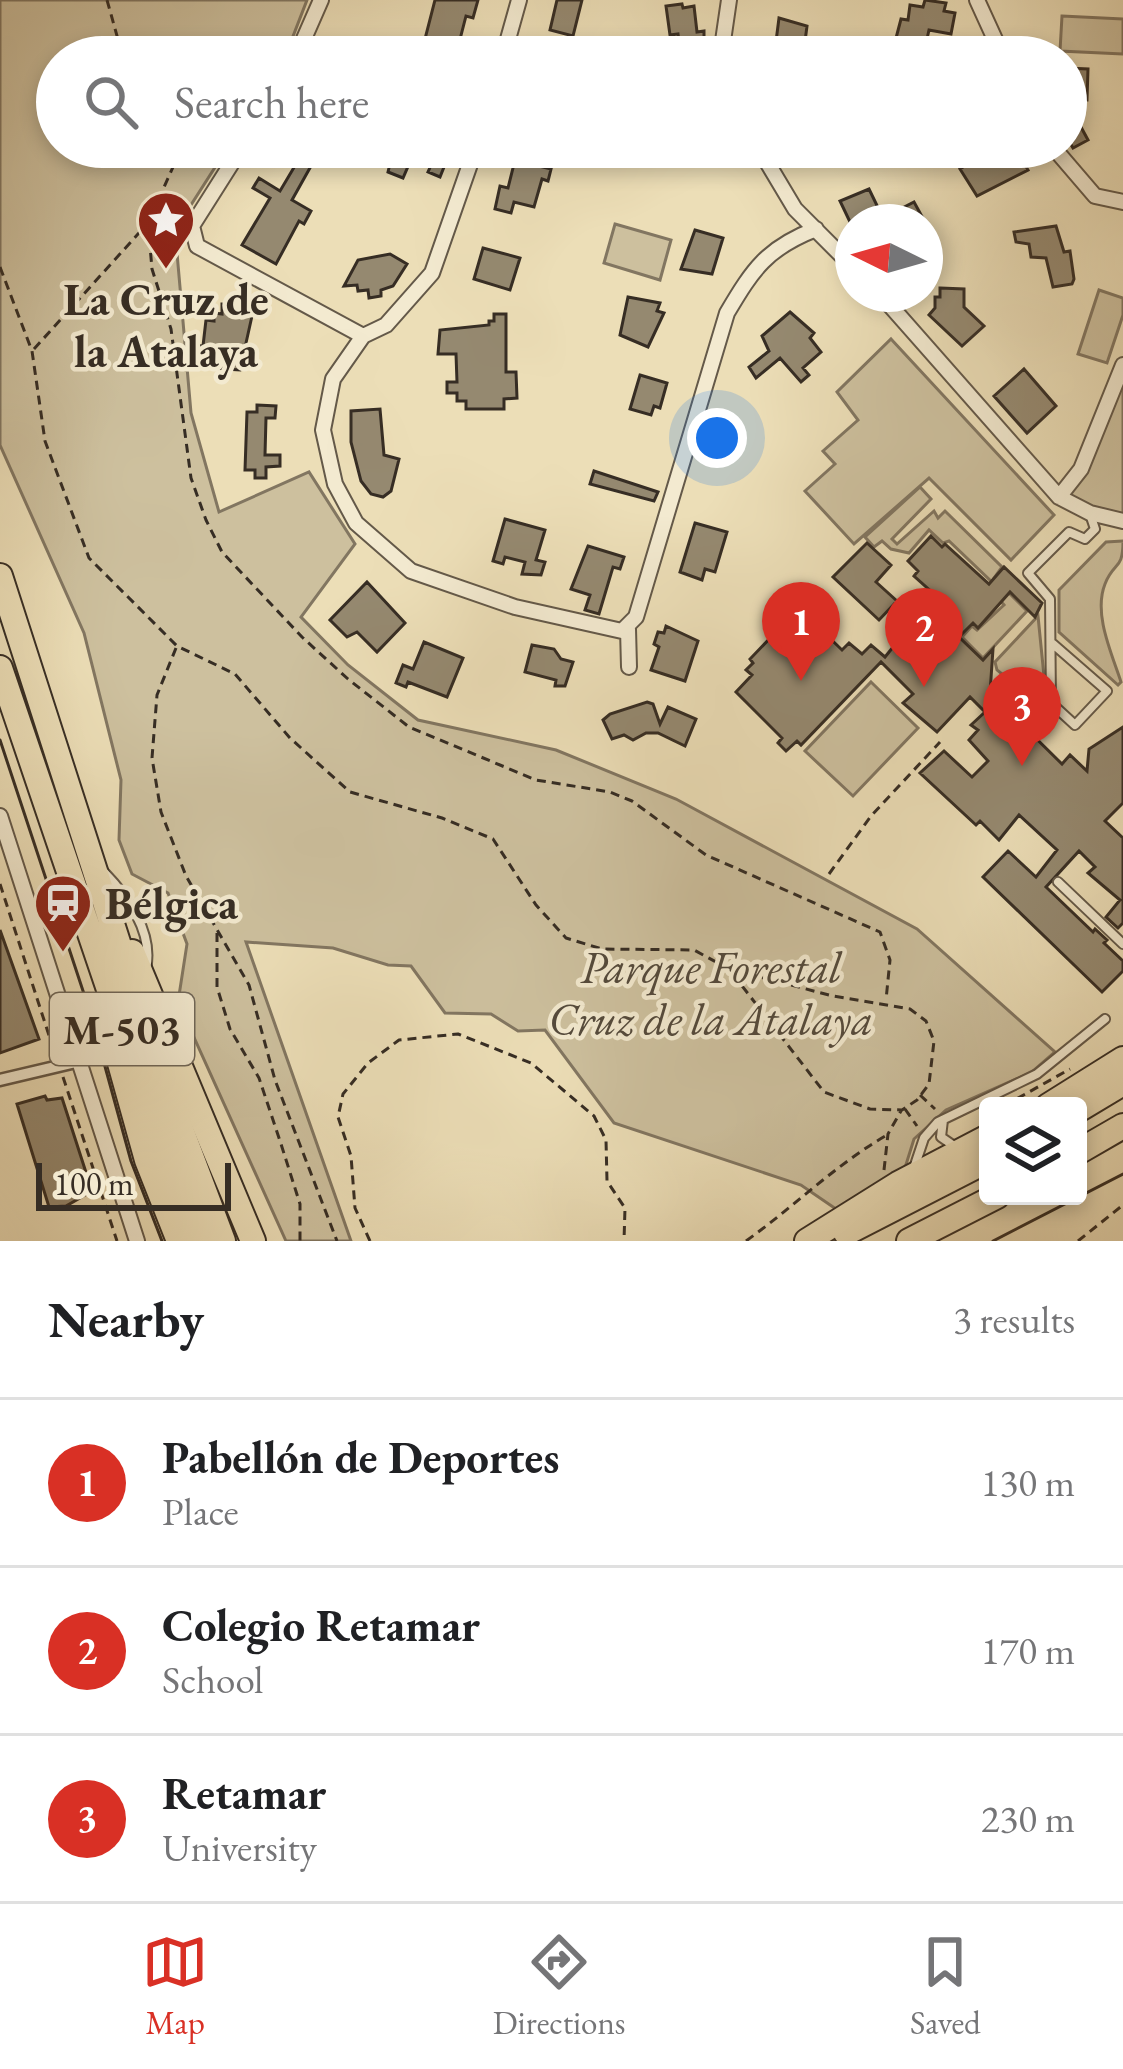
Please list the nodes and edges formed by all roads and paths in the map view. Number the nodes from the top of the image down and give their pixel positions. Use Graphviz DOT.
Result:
graph roads {
  1 [pos="107,0"];
  2 [pos="321,0"];
  3 [pos="519,0"];
  4 [pos="729,0"];
  5 [pos="977,0"];
  6 [pos="117,36"];
  7 [pos="305,36"];
  8 [pos="509,36"];
  9 [pos="724,36"];
  10 [pos="993,36"];
  11 [pos="173,168"];
  12 [pos="229,168"];
  13 [pos="469,168"];
  14 [pos="771,168"];
  15 [pos="1071,168"];
  16 [pos="1123,202"];
  17 [pos="795,209"];
  18 [pos="148,223"];
  19 [pos="816,229"];
  20 [pos="782,242"];
  21 [pos="835,249"];
  22 [pos="0,267"];
  23 [pos="896,312"];
  24 [pos="363,336"];
  25 [pos="32,351"];
  26 [pos="1123,365"];
  27 [pos="1058,497"];
  28 [pos="1090,513"];
  29 [pos="1123,521"];
  30 [pos="0,576"];
  31 [pos="628,628"];
  32 [pos="1053,644"];
  33 [pos="177,646"];
  34 [pos="0,668"];
  35 [pos="629,668"];
  36 [pos="940,742"];
  37 [pos="49,814"];
  38 [pos="0,816"];
  39 [pos="83,827"];
  40 [pos="4,841"];
  41 [pos="830,874"];
  42 [pos="1058,882"];
  43 [pos="217,931"];
  44 [pos="1123,944"];
  45 [pos="729,969"];
  46 [pos="885,1003"];
  47 [pos="1105,1019"];
  48 [pos="1088,1059"];
  49 [pos="1123,1059"];
  50 [pos="76,1062"];
  51 [pos="0,1080"];
  52 [pos="1123,1083"];
  53 [pos="1020,1097"];
  54 [pos="1062,1097"];
  55 [pos="1087,1105"];
  56 [pos="902,1109"];
  57 [pos="949,1114"];
  58 [pos="1123,1126"];
  59 [pos="888,1134"];
  60 [pos="979,1141"];
  61 [pos="1087,1147"];
  62 [pos="964,1148"];
  63 [pos="979,1165"];
  64 [pos="891,1185"];
  65 [pos="979,1205"];
  66 [pos="1123,1205"];
  67 [pos="136,1241"];
  68 [pos="179,1241"];
  69 [pos="200,1241"];
  70 [pos="223,1241"];
  71 [pos="253,1241"];
  72 [pos="300,1241"];
  73 [pos="337,1241"];
  74 [pos="370,1241"];
  75 [pos="624,1241"];
  76 [pos="746,1241"];
  77 [pos="807,1241"];
  78 [pos="831,1241"];
  79 [pos="909,1241"];
  80 [pos="1078,1241"];
  1 -- 6 [label="path"];
  2 -- 7 [label="street"];
  3 -- 8 [label="street"];
  4 -- 9 [label="street"];
  5 -- 10 [label="street"];
  11 -- 18 [label="path"];
  12 -- 24 [label="street"];
  13 -- 24 [label="street"];
  14 -- 17 [label="street"];
  15 -- 16 [label="street"];
  17 -- 19 [label="street"];
  17 -- 20 [label="street"];
  18 -- 25 [label="path"];
  18 -- 46 [label="path"];
  19 -- 20 [label="street"];
  19 -- 21 [label="street"];
  20 -- 31 [label="street"];
  22 -- 25 [label="path"];
  23 -- 27 [label="street"];
  24 -- 31 [label="street"];
  25 -- 33 [label="path"];
  26 -- 27 [label="street"];
  27 -- 28 [label="street"];
  28 -- 29 [label="street"];
  28 -- 32 [label="lane"];
  30 -- 39 [label="highway, M-503"];
  31 -- 35 [label="street"];
  32 -- 32 [label="lane"];
  33 -- 43 [label="path"];
  33 -- 45 [label="path"];
  34 -- 37 [label="highway, M-503"];
  36 -- 41 [label="path"];
  37 -- 68 [label="highway, M-503"];
  37 -- 69 [label="highway, M-503"];
  38 -- 40 [label="street"];
  39 -- 70 [label="highway, M-503"];
  39 -- 71 [label="highway, M-503"];
  40 -- 50 [label="street"];
  42 -- 44 [label="lane"];
  43 -- 72 [label="path"];
  43 -- 73 [label="path"];
  45 -- 46 [label="path"];
  45 -- 56 [label="path"];
  46 -- 56 [label="path"];
  47 -- 57 [label="lane"];
  48 -- 53 [label="path"];
  49 -- 54 [label="highway"];
  50 -- 51 [label="street"];
  50 -- 67 [label="street"];
  52 -- 55 [label="highway"];
  56 -- 59 [label="path"];
  57 -- 62 [label="lane"];
  57 -- 64 [label="lane"];
  58 -- 61 [label="highway"];
  59 -- 64 [label="path"];
  59 -- 76 [label="path"];
  60 -- 62 [label="highway"];
  62 -- 64 [label="highway"];
  63 -- 78 [label="highway"];
  64 -- 77 [label="highway"];
  65 -- 79 [label="highway"];
  66 -- 80 [label="path"];
  74 -- 75 [label="path"];
}
